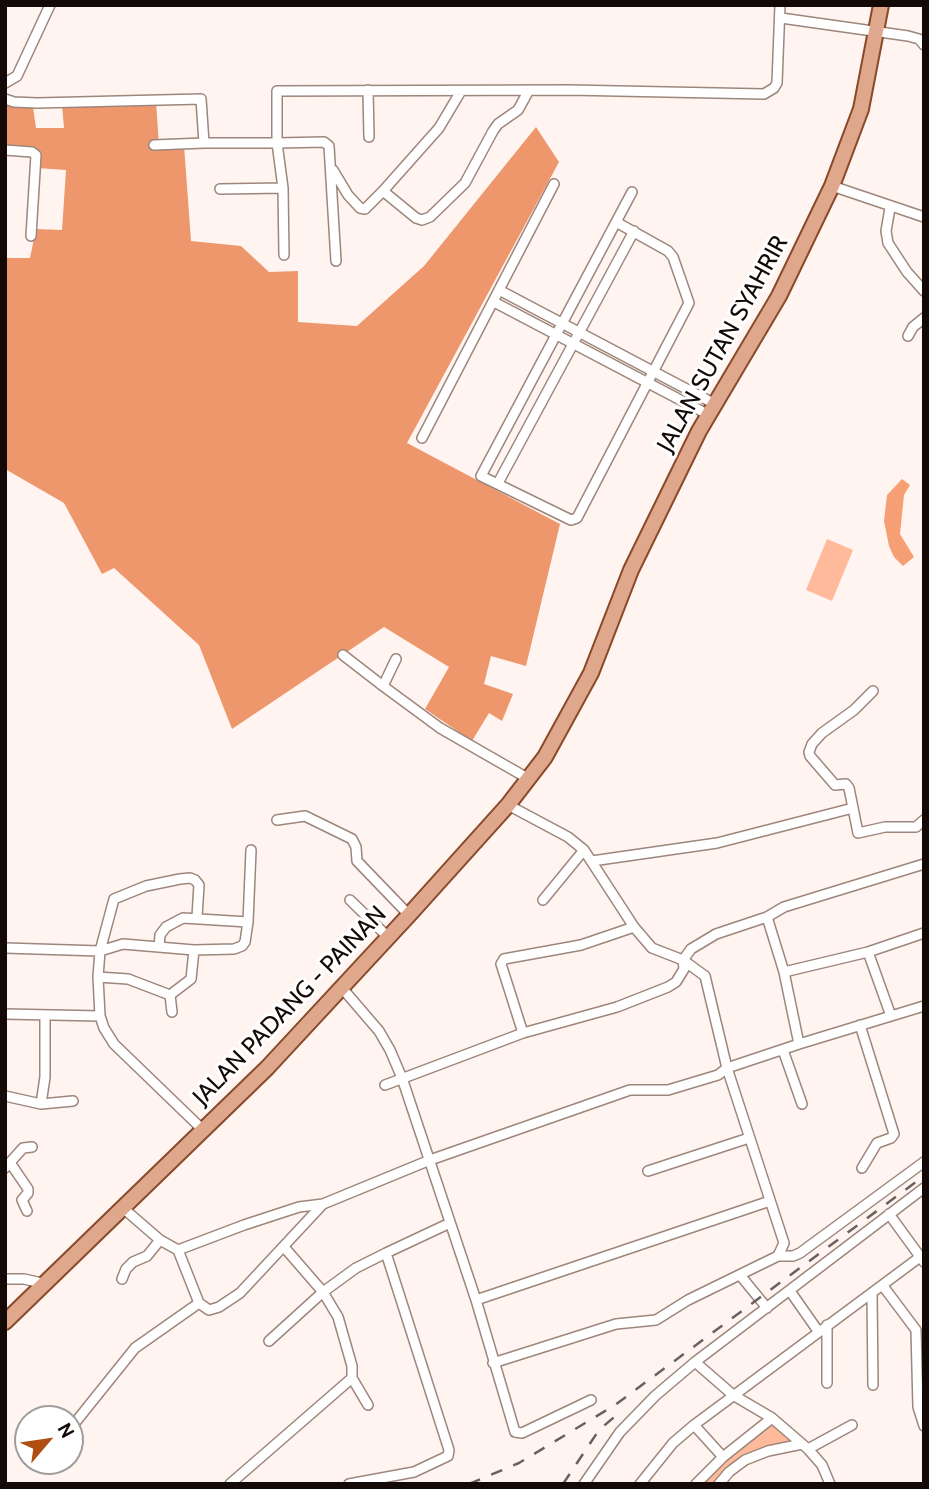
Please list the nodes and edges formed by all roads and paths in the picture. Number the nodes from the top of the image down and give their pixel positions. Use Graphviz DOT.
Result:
graph roads {
  1 [pos="51,5"];
  2 [pos="780,5"];
  3 [pos="881,5"];
  4 [pos="781,18"];
  5 [pos="878,32"];
  6 [pos="924,45"];
  7 [pos="5,83"];
  8 [pos="368,90"];
  9 [pos="529,90"];
  10 [pos="461,91"];
  11 [pos="5,99"];
  12 [pos="369,137"];
  13 [pos="204,142"];
  14 [pos="277,143"];
  15 [pos="154,145"];
  16 [pos="5,150"];
  17 [pos="332,168"];
  18 [pos="554,184"];
  19 [pos="832,187"];
  20 [pos="283,188"];
  21 [pos="220,189"];
  22 [pos="383,191"];
  23 [pos="632,192"];
  24 [pos="890,208"];
  25 [pos="924,217"];
  26 [pos="616,222"];
  27 [pos="634,232"];
  28 [pos="31,236"];
  29 [pos="284,255"];
  30 [pos="336,261"];
  31 [pos="499,290"];
  32 [pos="924,291"];
  33 [pos="494,302"];
  34 [pos="924,318"];
  35 [pos="562,323"];
  36 [pos="580,332"];
  37 [pos="556,335"];
  38 [pos="908,336"];
  39 [pos="573,343"];
  40 [pos="654,370"];
  41 [pos="648,382"];
  42 [pos="712,409"];
  43 [pos="422,438"];
  44 [pos="498,483"];
  45 [pos="343,655"];
  46 [pos="396,659"];
  47 [pos="383,686"];
  48 [pos="873,691"];
  49 [pos="579,697"];
  50 [pos="529,779"];
  51 [pos="508,805"];
  52 [pos="853,808"];
  53 [pos="277,820"];
  54 [pos="924,820"];
  55 [pos="251,850"];
  56 [pos="584,850"];
  57 [pos="592,861"];
  58 [pos="924,864"];
  59 [pos="350,900"];
  60 [pos="543,901"];
  61 [pos="409,915"];
  62 [pos="197,917"];
  63 [pos="768,917"];
  64 [pos="248,922"];
  65 [pos="634,927"];
  66 [pos="924,933"];
  67 [pos="388,937"];
  68 [pos="159,947"];
  69 [pos="5,948"];
  70 [pos="194,950"];
  71 [pos="100,951"];
  72 [pos="869,951"];
  73 [pos="683,960"];
  74 [pos="784,972"];
  75 [pos="98,977"];
  76 [pos="342,988"];
  77 [pos="170,995"];
  78 [pos="924,1007"];
  79 [pos="173,1012"];
  80 [pos="5,1014"];
  81 [pos="45,1016"];
  82 [pos="100,1016"];
  83 [pos="891,1016"];
  84 [pos="860,1025"];
  85 [pos="523,1033"];
  86 [pos="799,1044"];
  87 [pos="783,1050"];
  88 [pos="727,1068"];
  89 [pos="402,1079"];
  90 [pos="386,1084"];
  91 [pos="5,1096"];
  92 [pos="73,1101"];
  93 [pos="41,1104"];
  94 [pos="802,1104"];
  95 [pos="202,1129"];
  96 [pos="750,1138"];
  97 [pos="32,1147"];
  98 [pos="430,1160"];
  99 [pos="924,1162"];
  100 [pos="8,1166"];
  101 [pos="862,1168"];
  102 [pos="648,1171"];
  103 [pos="924,1188"];
  104 [pos="770,1201"];
  105 [pos="323,1204"];
  106 [pos="123,1208"];
  107 [pos="27,1211"];
  108 [pos="888,1214"];
  109 [pos="450,1223"];
  110 [pos="160,1240"];
  111 [pos="284,1247"];
  112 [pos="178,1250"];
  113 [pos="386,1253"];
  114 [pos="778,1256"];
  115 [pos="922,1260"];
  116 [pos="740,1276"];
  117 [pos="5,1279"];
  118 [pos="122,1279"];
  119 [pos="46,1284"];
  120 [pos="883,1286"];
  121 [pos="790,1291"];
  122 [pos="323,1292"];
  123 [pos="872,1294"];
  124 [pos="476,1300"];
  125 [pos="199,1303"];
  126 [pos="767,1308"];
  127 [pos="5,1322"];
  128 [pos="827,1325"];
  129 [pos="818,1331"];
  130 [pos="269,1341"];
  131 [pos="695,1362"];
  132 [pos="493,1363"];
  133 [pos="352,1378"];
  134 [pos="827,1383"];
  135 [pos="873,1385"];
  136 [pos="733,1395"];
  137 [pos="591,1400"];
  138 [pos="368,1405"];
  139 [pos="84,1412"];
  140 [pos="772,1419"];
  141 [pos="694,1425"];
  142 [pos="852,1425"];
  143 [pos="924,1426"];
  144 [pos="805,1446"];
  145 [pos="723,1457"];
  146 [pos="230,1484"];
  147 [pos="349,1484"];
  148 [pos="584,1484"];
  149 [pos="640,1484"];
  150 [pos="696,1484"];
  151 [pos="719,1484"];
  152 [pos="830,1484"];
  1 -- 7 [label="street"];
  2 -- 4 [label="street"];
  3 -- 5 [label="main road, JALAN SUTAN SYAHRIR"];
  4 -- 5 [label="street"];
  4 -- 9 [label="street"];
  5 -- 6 [label="street"];
  5 -- 19 [label="main road, JALAN SUTAN SYAHRIR"];
  8 -- 10 [label="street"];
  8 -- 12 [label="street"];
  8 -- 14 [label="street"];
  9 -- 10 [label="street"];
  9 -- 22 [label="street"];
  10 -- 22 [label="street"];
  11 -- 13 [label="street"];
  13 -- 14 [label="street"];
  13 -- 15 [label="street"];
  14 -- 17 [label="street"];
  14 -- 20 [label="street"];
  16 -- 28 [label="street"];
  17 -- 22 [label="street"];
  17 -- 30 [label="street"];
  18 -- 31 [label="street"];
  19 -- 24 [label="street"];
  19 -- 42 [label="main road, JALAN SUTAN SYAHRIR"];
  20 -- 21 [label="street"];
  20 -- 29 [label="street"];
  23 -- 26 [label="street"];
  24 -- 25 [label="street"];
  24 -- 32 [label="street"];
  26 -- 27 [label="street"];
  26 -- 35 [label="street"];
  27 -- 36 [label="street"];
  27 -- 40 [label="street"];
  31 -- 33 [label="street"];
  31 -- 35 [label="street"];
  33 -- 37 [label="street"];
  33 -- 43 [label="street"];
  34 -- 38 [label="street"];
  35 -- 36 [label="street"];
  35 -- 37 [label="street"];
  36 -- 39 [label="street"];
  36 -- 40 [label="street"];
  37 -- 39 [label="street"];
  37 -- 44 [label="street"];
  39 -- 41 [label="street"];
  39 -- 44 [label="street"];
  40 -- 41 [label="street"];
  40 -- 42 [label="street"];
  41 -- 42 [label="street"];
  41 -- 44 [label="street"];
  42 -- 49 [label="main road, JALAN SUTAN SYAHRIR"];
  45 -- 47 [label="street"];
  46 -- 47 [label="street"];
  47 -- 50 [label="street"];
  48 -- 52 [label="street"];
  49 -- 50 [label="main road, JALAN PADANG - PAINAN"];
  50 -- 51 [label="main road, JALAN PADANG - PAINAN"];
  51 -- 56 [label="street"];
  51 -- 61 [label="main road, JALAN PADANG - PAINAN"];
  52 -- 54 [label="street"];
  52 -- 57 [label="street"];
  53 -- 61 [label="street"];
  55 -- 64 [label="street"];
  56 -- 57 [label="street"];
  56 -- 60 [label="street"];
  57 -- 65 [label="street"];
  58 -- 63 [label="street"];
  59 -- 67 [label="street"];
  61 -- 67 [label="main road, JALAN PADANG - PAINAN"];
  62 -- 64 [label="street"];
  62 -- 68 [label="street"];
  62 -- 71 [label="street"];
  63 -- 73 [label="street"];
  63 -- 74 [label="street"];
  64 -- 70 [label="street"];
  65 -- 73 [label="street"];
  65 -- 85 [label="street"];
  66 -- 72 [label="street"];
  67 -- 76 [label="main road, JALAN PADANG - PAINAN"];
  68 -- 70 [label="street"];
  68 -- 71 [label="street"];
  69 -- 71 [label="street"];
  70 -- 77 [label="street"];
  71 -- 75 [label="street"];
  72 -- 74 [label="street"];
  72 -- 83 [label="street"];
  73 -- 85 [label="street"];
  73 -- 88 [label="street"];
  74 -- 86 [label="street"];
  75 -- 77 [label="street"];
  75 -- 82 [label="street"];
  76 -- 89 [label="street"];
  76 -- 95 [label="main road, JALAN PADANG - PAINAN"];
  77 -- 79 [label="street"];
  78 -- 83 [label="street"];
  80 -- 81 [label="street"];
  81 -- 82 [label="street"];
  81 -- 93 [label="street"];
  82 -- 95 [label="street"];
  83 -- 84 [label="street"];
  84 -- 86 [label="street"];
  84 -- 101 [label="street"];
  85 -- 89 [label="street"];
  86 -- 87 [label="street"];
  87 -- 88 [label="street"];
  87 -- 94 [label="street"];
  88 -- 96 [label="street"];
  88 -- 98 [label="street"];
  89 -- 90 [label="street"];
  89 -- 98 [label="street"];
  91 -- 93 [label="street"];
  92 -- 93 [label="street"];
  95 -- 106 [label="main road, JALAN PADANG - PAINAN"];
  96 -- 102 [label="street"];
  96 -- 104 [label="street"];
  97 -- 100 [label="street"];
  98 -- 105 [label="street"];
  98 -- 109 [label="street"];
  99 -- 114 [label="street"];
  100 -- 107 [label="street"];
  103 -- 108 [label="street"];
  104 -- 114 [label="street"];
  104 -- 124 [label="street"];
  105 -- 111 [label="street"];
  105 -- 112 [label="street"];
  106 -- 110 [label="street"];
  106 -- 119 [label="main road, JALAN PADANG - PAINAN"];
  108 -- 115 [label="street"];
  108 -- 121 [label="street"];
  109 -- 113 [label="street"];
  109 -- 124 [label="street"];
  110 -- 112 [label="street"];
  110 -- 118 [label="street"];
  111 -- 122 [label="street"];
  111 -- 125 [label="street"];
  112 -- 125 [label="street"];
  113 -- 122 [label="street"];
  113 -- 147 [label="street"];
  114 -- 116 [label="street"];
  115 -- 120 [label="street"];
  116 -- 126 [label="street"];
  116 -- 132 [label="street"];
  117 -- 119 [label="street"];
  119 -- 127 [label="main road, JALAN PADANG - PAINAN"];
  120 -- 123 [label="street"];
  120 -- 143 [label="street"];
  121 -- 126 [label="street"];
  121 -- 129 [label="street"];
  122 -- 130 [label="street"];
  122 -- 133 [label="street"];
  123 -- 128 [label="street"];
  123 -- 135 [label="street"];
  124 -- 132 [label="street"];
  125 -- 139 [label="street"];
  126 -- 131 [label="street"];
  128 -- 129 [label="street"];
  128 -- 134 [label="street"];
  129 -- 136 [label="street"];
  131 -- 136 [label="street"];
  131 -- 148 [label="street"];
  132 -- 137 [label="street"];
  133 -- 138 [label="street"];
  133 -- 146 [label="street"];
  136 -- 140 [label="street"];
  136 -- 141 [label="street"];
  140 -- 144 [label="street"];
  140 -- 145 [label="street"];
  141 -- 145 [label="street"];
  141 -- 149 [label="street"];
  142 -- 144 [label="street"];
  144 -- 151 [label="street"];
  144 -- 152 [label="street"];
  145 -- 150 [label="street"];
}
